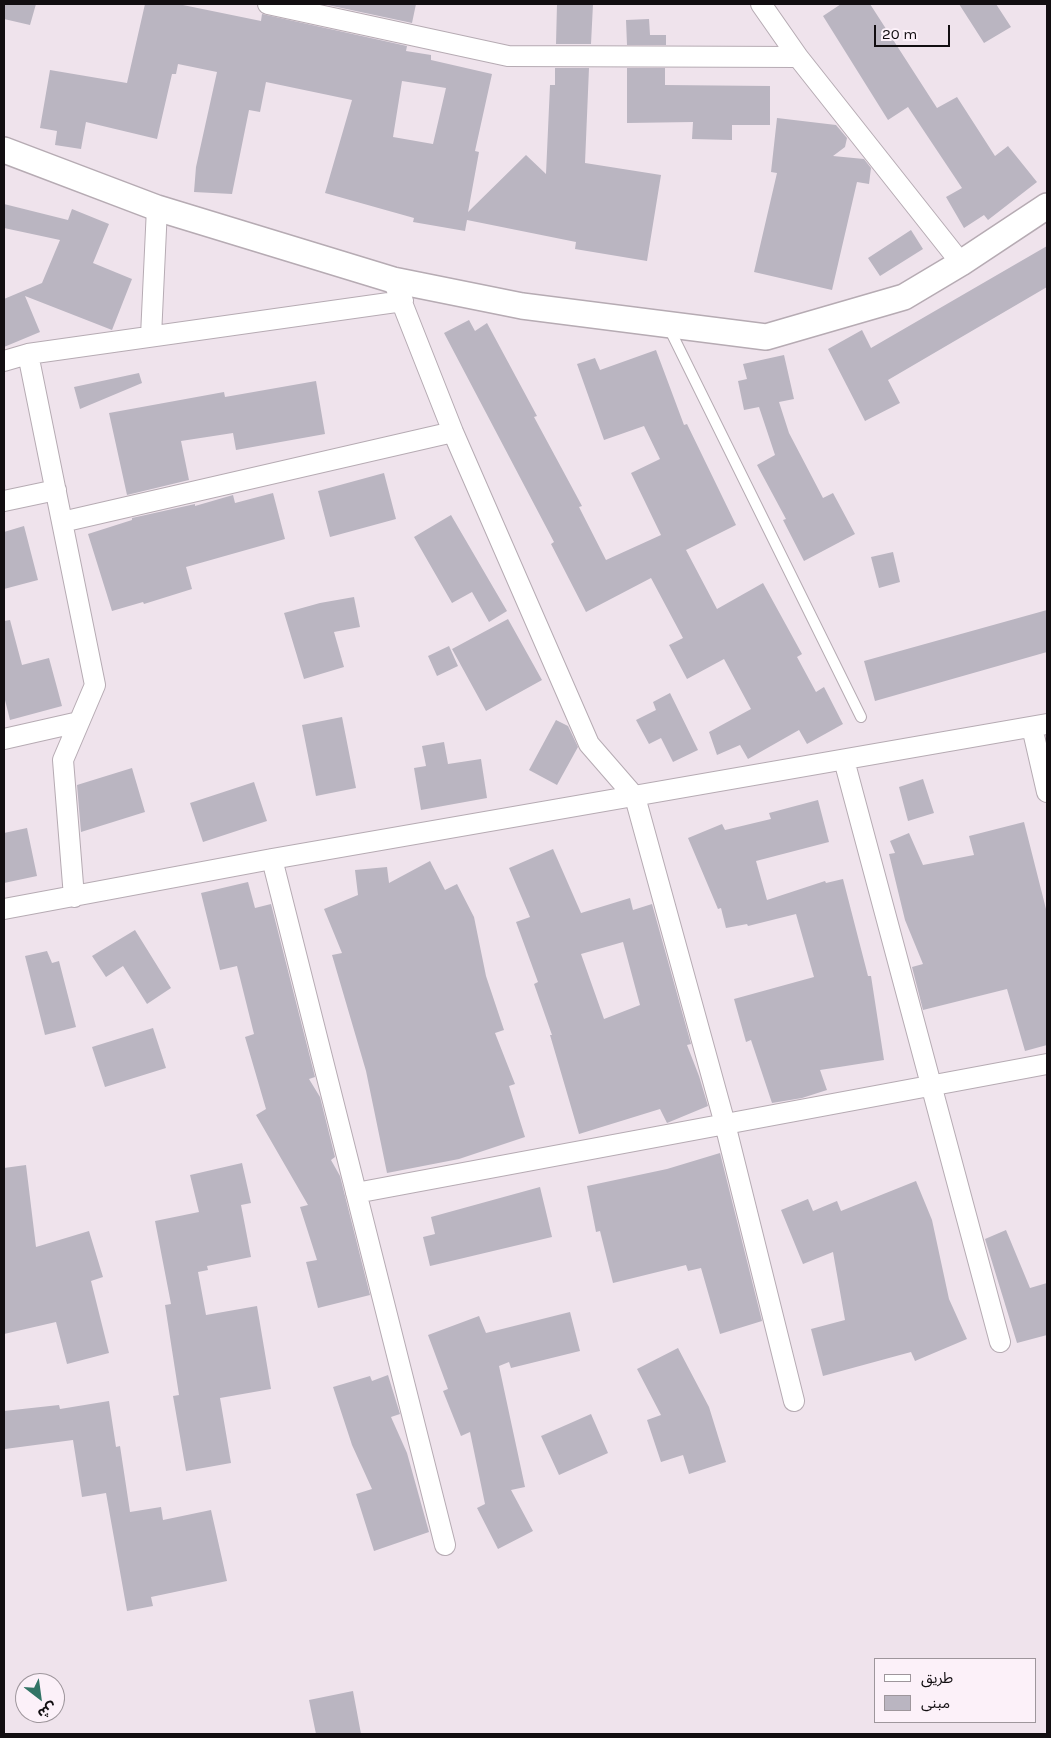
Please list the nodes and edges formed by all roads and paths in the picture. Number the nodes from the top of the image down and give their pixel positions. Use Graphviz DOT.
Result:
graph roads {
  1 [pos="268,4"];
  2 [pos="761,4"];
  3 [pos="798,57"];
  4 [pos="4,150"];
  5 [pos="1047,206"];
  6 [pos="157,208"];
  7 [pos="962,263"];
  8 [pos="398,290"];
  9 [pos="668,325"];
  10 [pos="151,336"];
  11 [pos="28,354"];
  12 [pos="4,360"];
  13 [pos="453,432"];
  14 [pos="56,490"];
  15 [pos="4,501"];
  16 [pos="62,522"];
  17 [pos="861,717"];
  18 [pos="79,722"];
  19 [pos="1040,725"];
  20 [pos="4,739"];
  21 [pos="844,760"];
  22 [pos="1047,792"];
  23 [pos="635,797"];
  24 [pos="272,859"];
  25 [pos="74,897"];
  26 [pos="4,910"];
  27 [pos="1047,1064"];
  28 [pos="931,1085"];
  29 [pos="725,1124"];
  30 [pos="356,1193"];
  31 [pos="1000,1342"];
  32 [pos="794,1401"];
  33 [pos="445,1545"];
  1 -- 3 [label="street"];
  2 -- 3 [label="street"];
  3 -- 7 [label="street"];
  4 -- 6 [label="street"];
  5 -- 7 [label="street"];
  6 -- 8 [label="street"];
  6 -- 10 [label="street"];
  7 -- 9 [label="street"];
  8 -- 9 [label="street"];
  8 -- 10 [label="street"];
  8 -- 13 [label="street"];
  9 -- 17 [label="lane"];
  10 -- 11 [label="street"];
  11 -- 12 [label="street"];
  11 -- 14 [label="street"];
  13 -- 16 [label="street"];
  13 -- 23 [label="street"];
  14 -- 15 [label="street"];
  14 -- 16 [label="street"];
  16 -- 18 [label="street"];
  18 -- 20 [label="street"];
  18 -- 25 [label="street"];
  19 -- 21 [label="street"];
  19 -- 22 [label="street"];
  21 -- 23 [label="street"];
  21 -- 28 [label="street"];
  23 -- 24 [label="street"];
  23 -- 29 [label="street"];
  24 -- 25 [label="street"];
  24 -- 30 [label="street"];
  25 -- 26 [label="street"];
  27 -- 28 [label="street"];
  28 -- 29 [label="street"];
  28 -- 31 [label="street"];
  29 -- 30 [label="street"];
  29 -- 32 [label="street"];
  30 -- 33 [label="street"];
}
